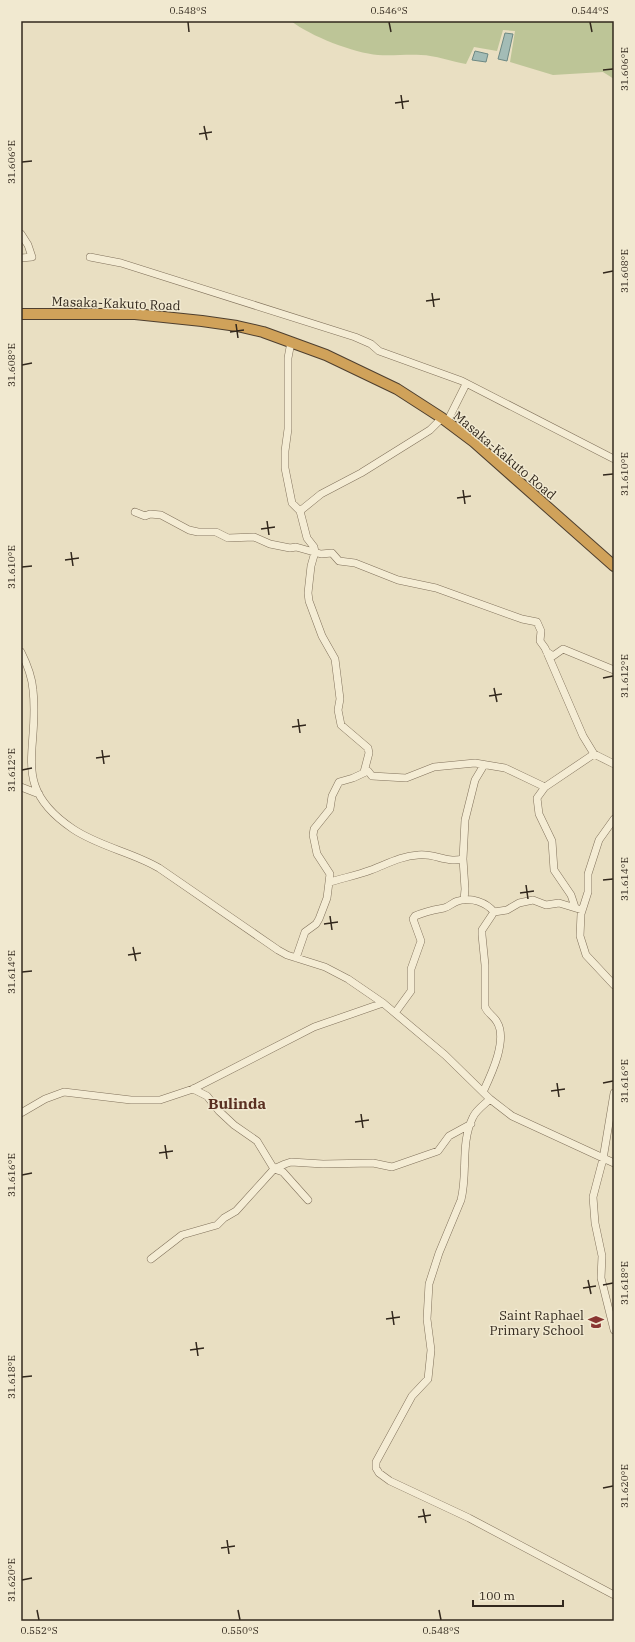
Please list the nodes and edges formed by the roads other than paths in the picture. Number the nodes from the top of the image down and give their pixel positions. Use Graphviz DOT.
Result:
graph roads {
  1 [pos="21,234"];
  2 [pos="90,257"];
  3 [pos="21,258"];
  4 [pos="21,314"];
  5 [pos="291,342"];
  6 [pos="466,384"];
  7 [pos="444,420"];
  8 [pos="614,459"];
  9 [pos="300,511"];
  10 [pos="135,512"];
  11 [pos="315,552"];
  12 [pos="614,566"];
  13 [pos="21,652"];
  14 [pos="546,652"];
  15 [pos="614,670"];
  16 [pos="594,754"];
  17 [pos="614,764"];
  18 [pos="484,765"];
  19 [pos="364,772"];
  20 [pos="21,787"];
  21 [pos="545,787"];
  22 [pos="39,794"];
  23 [pos="614,818"];
  24 [pos="463,859"];
  25 [pos="330,882"];
  26 [pos="464,900"];
  27 [pos="579,908"];
  28 [pos="494,912"];
  29 [pos="296,958"];
  30 [pos="614,985"];
  31 [pos="383,1003"];
  32 [pos="395,1014"];
  33 [pos="193,1089"];
  34 [pos="483,1092"];
  35 [pos="614,1094"];
  36 [pos="490,1099"];
  37 [pos="21,1113"];
  38 [pos="471,1124"];
  39 [pos="602,1159"];
  40 [pos="614,1163"];
  41 [pos="274,1169"];
  42 [pos="308,1200"];
  43 [pos="151,1259"];
  44 [pos="614,1330"];
  45 [pos="614,1594"];
  1 -- 3 [label="street"];
  2 -- 6 [label="street"];
  4 -- 5 [label="highway, Masaka-Kakuto Road"];
  5 -- 7 [label="highway, Masaka-Kakuto Road"];
  5 -- 9 [label="street"];
  6 -- 7 [label="street"];
  6 -- 8 [label="street"];
  7 -- 9 [label="street"];
  7 -- 12 [label="highway, Masaka-Kakuto Road"];
  9 -- 11 [label="street"];
  10 -- 11 [label="street"];
  11 -- 14 [label="street"];
  11 -- 19 [label="street"];
  13 -- 22 [label="street"];
  14 -- 15 [label="street"];
  14 -- 16 [label="street"];
  16 -- 17 [label="street"];
  16 -- 21 [label="street"];
  18 -- 19 [label="street"];
  18 -- 21 [label="street"];
  18 -- 24 [label="street"];
  19 -- 25 [label="street"];
  20 -- 22 [label="street"];
  21 -- 27 [label="street"];
  22 -- 29 [label="street"];
  23 -- 27 [label="street"];
  24 -- 25 [label="street"];
  24 -- 26 [label="street"];
  25 -- 29 [label="street"];
  26 -- 28 [label="street"];
  26 -- 32 [label="street"];
  27 -- 28 [label="street"];
  27 -- 30 [label="street"];
  28 -- 34 [label="street"];
  29 -- 31 [label="street"];
  31 -- 32 [label="street"];
  31 -- 33 [label="street"];
  32 -- 34 [label="street"];
  33 -- 37 [label="street"];
  33 -- 41 [label="street"];
  34 -- 36 [label="street"];
  35 -- 39 [label="street"];
  36 -- 38 [label="street"];
  36 -- 39 [label="street"];
  38 -- 41 [label="street"];
  38 -- 45 [label="street"];
  39 -- 40 [label="street"];
  39 -- 44 [label="street"];
  41 -- 42 [label="street"];
  41 -- 43 [label="street"];
}
